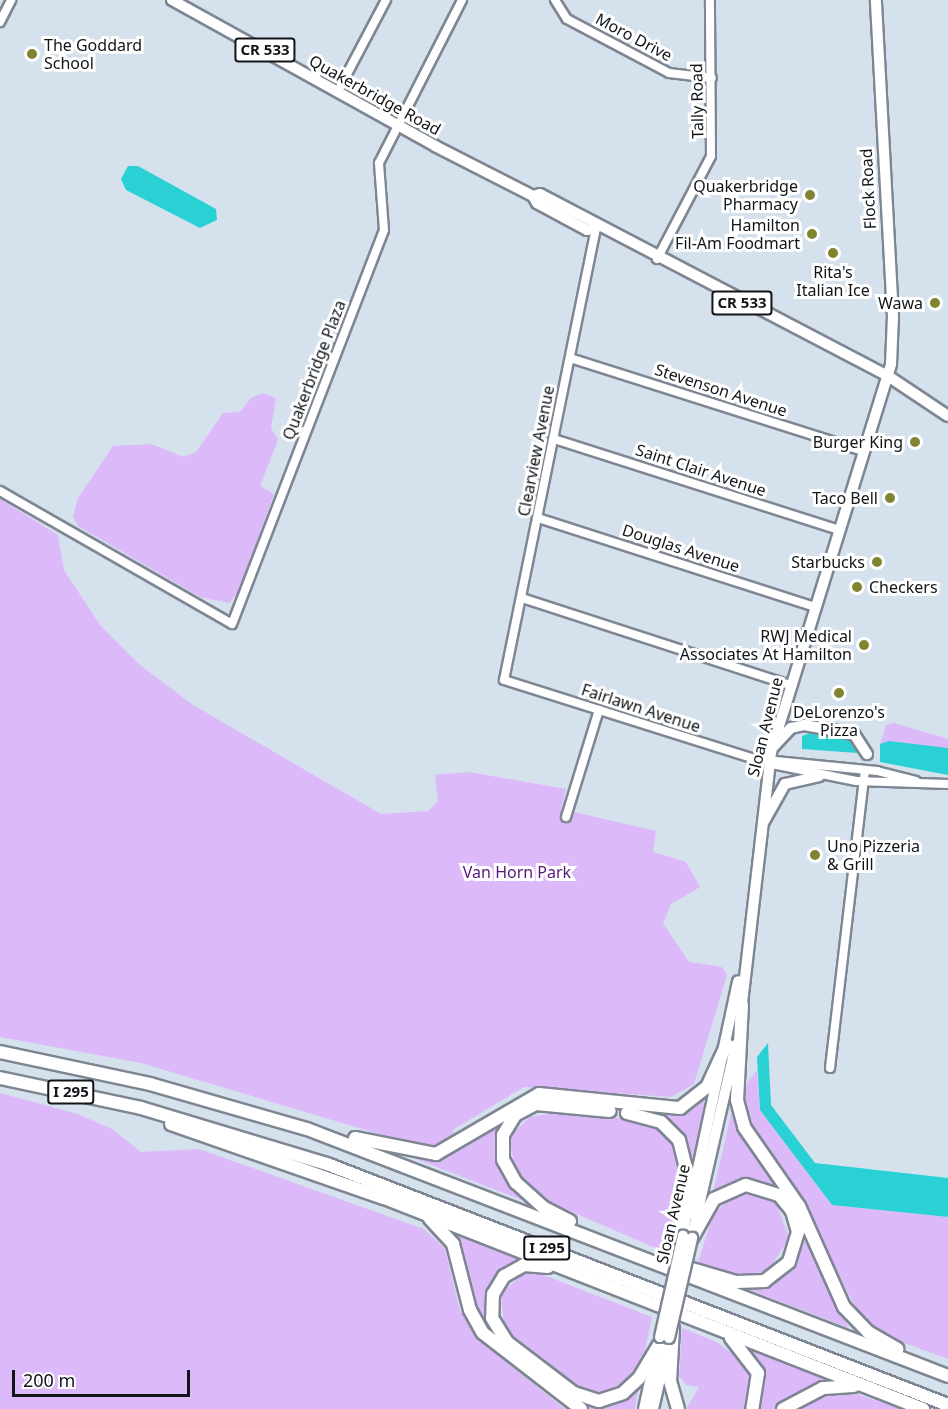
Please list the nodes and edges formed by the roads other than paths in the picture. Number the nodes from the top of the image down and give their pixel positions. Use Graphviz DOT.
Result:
graph roads {
  1 [pos="11,0"];
  2 [pos="172,0"];
  3 [pos="386,0"];
  4 [pos="462,0"];
  5 [pos="555,0"];
  6 [pos="710,0"];
  7 [pos="876,0"];
  8 [pos="0,22"];
  9 [pos="712,78"];
  10 [pos="338,91"];
  11 [pos="398,125"];
  12 [pos="596,228"];
  13 [pos="657,259"];
  14 [pos="570,358"];
  15 [pos="888,376"];
  16 [pos="948,416"];
  17 [pos="554,439"];
  18 [pos="864,451"];
  19 [pos="0,491"];
  20 [pos="538,518"];
  21 [pos="839,530"];
  22 [pos="522,598"];
  23 [pos="815,607"];
  24 [pos="504,680"];
  25 [pos="790,685"];
  26 [pos="599,711"];
  27 [pos="772,748"];
  28 [pos="867,754"];
  29 [pos="769,762"];
  30 [pos="865,770"];
  31 [pos="819,776"];
  32 [pos="863,782"];
  33 [pos="916,782"];
  34 [pos="948,784"];
  35 [pos="566,817"];
  36 [pos="759,830"];
  37 [pos="744,955"];
  38 [pos="742,1005"];
  39 [pos="727,1044"];
  40 [pos="0,1052"];
  41 [pos="830,1068"];
  42 [pos="0,1078"];
  43 [pos="141,1108"];
  44 [pos="307,1129"];
  45 [pos="425,1214"];
  46 [pos="587,1236"];
  47 [pos="688,1237"];
  48 [pos="665,1266"];
  49 [pos="590,1279"];
  50 [pos="674,1317"];
  51 [pos="726,1333"];
  52 [pos="665,1340"];
  53 [pos="912,1362"];
  54 [pos="948,1376"];
  55 [pos="899,1400"];
  56 [pos="948,1405"];
  57 [pos="581,1409"];
  58 [pos="644,1409"];
  59 [pos="653,1409"];
  60 [pos="678,1409"];
  61 [pos="752,1409"];
  62 [pos="783,1409"];
  63 [pos="923,1409"];
  1 -- 8 [label="street"];
  2 -- 10 [label="main road, Quakerbridge Road / CR 533"];
  3 -- 10 [label="street"];
  4 -- 11 [label="street, Quakerbridge Plaza"];
  5 -- 9 [label="street, Moro Drive"];
  6 -- 9 [label="street, Tally Road"];
  7 -- 15 [label="main road, Flock Road"];
  9 -- 13 [label="street, Tally Road"];
  10 -- 11 [label="main road, Quakerbridge Road / CR 533"];
  11 -- 12 [label="main road, Quakerbridge Road / CR 533"];
  11 -- 19 [label="street, Quakerbridge Plaza"];
  12 -- 13 [label="main road, Quakerbridge Road / CR 533"];
  12 -- 14 [label="street, Clearview Avenue"];
  13 -- 15 [label="main road, Quakerbridge Road / CR 533"];
  14 -- 17 [label="street, Clearview Avenue"];
  14 -- 18 [label="street, Stevenson Avenue"];
  15 -- 16 [label="main road, Quakerbridge Road / CR 533"];
  15 -- 18 [label="main road, Sloan Avenue"];
  17 -- 20 [label="street, Clearview Avenue"];
  17 -- 21 [label="street, Saint Clair Avenue"];
  18 -- 21 [label="main road, Sloan Avenue"];
  20 -- 22 [label="street, Clearview Avenue"];
  20 -- 23 [label="street, Douglas Avenue"];
  21 -- 23 [label="main road, Sloan Avenue"];
  22 -- 24 [label="street, Clearview Avenue"];
  22 -- 25 [label="street"];
  23 -- 25 [label="main road, Sloan Avenue"];
  24 -- 26 [label="street, Fairlawn Avenue"];
  25 -- 27 [label="main road, Sloan Avenue"];
  26 -- 29 [label="street, Fairlawn Avenue"];
  26 -- 35 [label="street"];
  27 -- 28 [label="main road"];
  27 -- 29 [label="main road, Sloan Avenue"];
  29 -- 30 [label="street, Fairlawn Avenue"];
  29 -- 31 [label="street, Fairlawn Avenue"];
  29 -- 36 [label="main road, Sloan Avenue"];
  30 -- 32 [label="street"];
  30 -- 33 [label="street, Fairlawn Avenue"];
  31 -- 32 [label="street, Fairlawn Avenue"];
  31 -- 36 [label="main road"];
  32 -- 33 [label="street, Fairlawn Avenue"];
  32 -- 41 [label="street"];
  33 -- 34 [label="street, Fairlawn Avenue"];
  36 -- 37 [label="main road, Sloan Avenue"];
  37 -- 38 [label="main road, Sloan Avenue"];
  37 -- 39 [label="main road, Sloan Avenue"];
  38 -- 47 [label="main road, Sloan Avenue"];
  38 -- 53 [label="highway"];
  39 -- 44 [label="highway"];
  39 -- 47 [label="main road, Sloan Avenue"];
  40 -- 44 [label="highway, I 295"];
  42 -- 43 [label="highway, I 295"];
  43 -- 45 [label="highway"];
  43 -- 56 [label="highway, I 295"];
  44 -- 46 [label="highway, I 295"];
  45 -- 49 [label="highway"];
  45 -- 57 [label="highway"];
  46 -- 47 [label="highway"];
  46 -- 48 [label="highway, I 295"];
  47 -- 48 [label="highway"];
  47 -- 50 [label="main road, Sloan Avenue, bridge"];
  47 -- 52 [label="main road, Sloan Avenue, bridge"];
  48 -- 53 [label="highway, I 295"];
  49 -- 51 [label="highway"];
  49 -- 52 [label="highway"];
  50 -- 52 [label="highway, bridge"];
  51 -- 55 [label="highway"];
  51 -- 61 [label="highway"];
  52 -- 58 [label="main road, Sloan Avenue"];
  52 -- 59 [label="main road, Sloan Avenue"];
  52 -- 60 [label="highway"];
  53 -- 54 [label="highway, I 295"];
  55 -- 62 [label="highway"];
  55 -- 63 [label="highway"];
}
